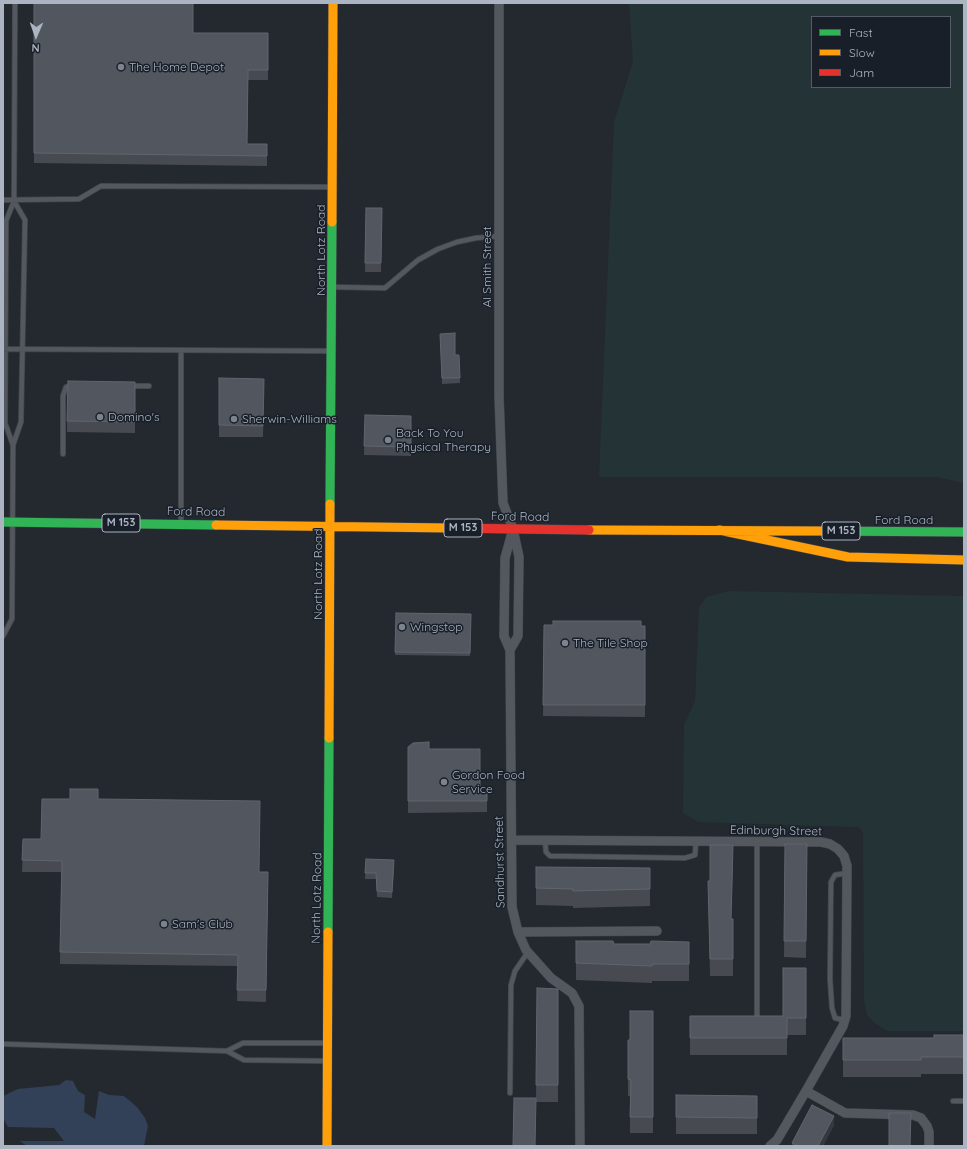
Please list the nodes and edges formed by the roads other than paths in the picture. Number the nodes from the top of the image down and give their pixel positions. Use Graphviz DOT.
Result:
graph roads {
  1 [pos="15,3"];
  2 [pos="333,3"];
  3 [pos="499,3"];
  4 [pos="333,187"];
  5 [pos="3,200"];
  6 [pos="14,201"];
  7 [pos="500,236"];
  8 [pos="332,287"];
  9 [pos="4,349"];
  10 [pos="22,349"];
  11 [pos="181,350"];
  12 [pos="332,351"];
  13 [pos="78,384"];
  14 [pos="125,386"];
  15 [pos="149,386"];
  16 [pos="13,445"];
  17 [pos="63,454"];
  18 [pos="8,522"];
  19 [pos="180,524"];
  20 [pos="330,526"];
  21 [pos="513,529"];
  22 [pos="719,530"];
  23 [pos="964,532"];
  24 [pos="964,560"];
  25 [pos="3,636"];
  26 [pos="510,650"];
  27 [pos="512,840"];
  28 [pos="545,840"];
  29 [pos="696,841"];
  30 [pos="757,842"];
  31 [pos="847,873"];
  32 [pos="518,932"];
  33 [pos="657,932"];
  34 [pos="528,952"];
  35 [pos="757,1020"];
  36 [pos="844,1020"];
  37 [pos="327,1043"];
  38 [pos="3,1044"];
  39 [pos="227,1051"];
  40 [pos="326,1061"];
  41 [pos="806,1091"];
  42 [pos="510,1093"];
  43 [pos="952,1101"];
  44 [pos="964,1101"];
  45 [pos="327,1146"];
  46 [pos="580,1146"];
  47 [pos="770,1146"];
  48 [pos="929,1146"];
  1 -- 6 [label="lane"];
  2 -- 4 [label="main road, North Lotz Road"];
  3 -- 7 [label="street, Al Smith Street"];
  4 -- 6 [label="lane"];
  4 -- 8 [label="main road, North Lotz Road"];
  5 -- 6 [label="lane"];
  6 -- 9 [label="lane"];
  6 -- 10 [label="lane"];
  7 -- 8 [label="lane"];
  7 -- 21 [label="street, Al Smith Street"];
  8 -- 12 [label="main road, North Lotz Road"];
  9 -- 10 [label="lane"];
  9 -- 16 [label="lane"];
  10 -- 11 [label="lane"];
  10 -- 16 [label="lane"];
  11 -- 12 [label="lane"];
  11 -- 19 [label="lane"];
  12 -- 20 [label="main road, North Lotz Road"];
  13 -- 17 [label="lane"];
  14 -- 15 [label="lane"];
  16 -- 18 [label="lane"];
  18 -- 19 [label="main road, Ford Road / M 153"];
  18 -- 25 [label="lane"];
  19 -- 20 [label="main road, Ford Road / M 153"];
  20 -- 21 [label="main road, Ford Road / M 153"];
  20 -- 37 [label="main road, North Lotz Road"];
  21 -- 22 [label="main road, Ford Road / M 153"];
  21 -- 26 [label="street, Sandhurst Street"];
  21 -- 26 [label="street, Sandhurst Street"];
  22 -- 23 [label="main road, Ford Road / M 153"];
  22 -- 24 [label="main road"];
  26 -- 27 [label="street, Sandhurst Street"];
  27 -- 28 [label="street, Edinburgh Street"];
  27 -- 32 [label="street, Sandhurst Street"];
  28 -- 29 [label="street, Edinburgh Street"];
  28 -- 29 [label="lane"];
  29 -- 30 [label="street, Edinburgh Street"];
  30 -- 31 [label="street, Edinburgh Street"];
  30 -- 35 [label="lane"];
  31 -- 36 [label="street, Edinburgh Street"];
  31 -- 36 [label="lane"];
  32 -- 33 [label="street"];
  32 -- 34 [label="street, Sandhurst Street"];
  34 -- 42 [label="lane"];
  34 -- 46 [label="street, Sandhurst Street"];
  36 -- 41 [label="street, Edinburgh Street"];
  37 -- 39 [label="lane"];
  37 -- 40 [label="main road, North Lotz Road"];
  38 -- 39 [label="lane"];
  39 -- 40 [label="lane"];
  40 -- 45 [label="main road, North Lotz Road"];
  41 -- 47 [label="street, Edinburgh Street"];
  41 -- 48 [label="street"];
  43 -- 44 [label="lane"];
}
